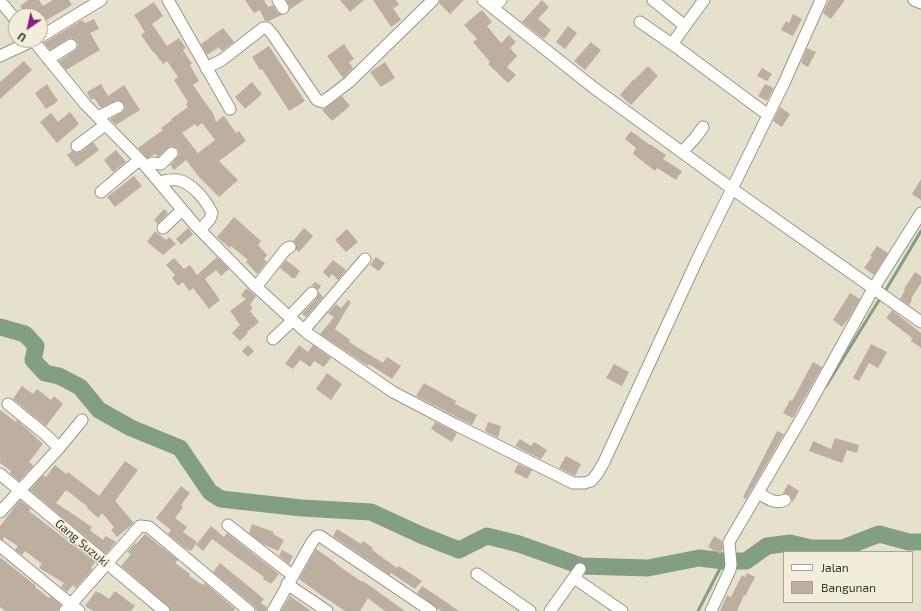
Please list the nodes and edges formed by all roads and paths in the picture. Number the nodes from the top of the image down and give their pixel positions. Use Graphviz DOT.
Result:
graph roads {
  1 [pos="101,0"];
  2 [pos="168,0"];
  3 [pos="433,0"];
  4 [pos="483,0"];
  5 [pos="653,0"];
  6 [pos="704,0"];
  7 [pos="821,0"];
  8 [pos="914,0"];
  9 [pos="0,1"];
  10 [pos="921,3"];
  11 [pos="497,4"];
  12 [pos="8,10"];
  13 [pos="640,22"];
  14 [pos="685,26"];
  15 [pos="48,31"];
  16 [pos="672,44"];
  17 [pos="71,45"];
  18 [pos="16,48"];
  19 [pos="41,48"];
  20 [pos="0,56"];
  21 [pos="48,59"];
  22 [pos="206,68"];
  23 [pos="118,107"];
  24 [pos="230,109"];
  25 [pos="768,115"];
  26 [pos="102,121"];
  27 [pos="703,127"];
  28 [pos="77,146"];
  29 [pos="682,152"];
  30 [pos="172,153"];
  31 [pos="143,163"];
  32 [pos="159,182"];
  33 [pos="731,188"];
  34 [pos="101,192"];
  35 [pos="182,210"];
  36 [pos="921,213"];
  37 [pos="163,228"];
  38 [pos="200,230"];
  39 [pos="290,247"];
  40 [pos="365,259"];
  41 [pos="256,287"];
  42 [pos="312,293"];
  43 [pos="878,293"];
  44 [pos="291,319"];
  45 [pos="921,322"];
  46 [pos="304,330"];
  47 [pos="273,339"];
  48 [pos="8,404"];
  49 [pos="82,420"];
  50 [pos="59,448"];
  51 [pos="0,474"];
  52 [pos="20,491"];
  53 [pos="758,493"];
  54 [pos="785,500"];
  55 [pos="0,512"];
  56 [pos="228,525"];
  57 [pos="0,546"];
  58 [pos="106,564"];
  59 [pos="478,574"];
  60 [pos="290,580"];
  61 [pos="72,609"];
  62 [pos="164,611"];
  63 [pos="249,611"];
  64 [pos="274,611"];
  65 [pos="327,611"];
  66 [pos="431,611"];
  67 [pos="530,611"];
  68 [pos="550,611"];
  69 [pos="622,611"];
  70 [pos="711,611"];
  1 -- 15 [label="street"];
  2 -- 22 [label="street"];
  3 -- 22 [label="street"];
  4 -- 11 [label="street"];
  5 -- 14 [label="street"];
  6 -- 14 [label="street"];
  7 -- 25 [label="street"];
  8 -- 10 [label="street"];
  9 -- 12 [label="street"];
  11 -- 29 [label="street"];
  13 -- 16 [label="street"];
  14 -- 16 [label="street"];
  16 -- 25 [label="street"];
  17 -- 21 [label="street"];
  18 -- 20 [label="street"];
  19 -- 21 [label="street"];
  21 -- 26 [label="street"];
  22 -- 24 [label="street"];
  23 -- 26 [label="street"];
  25 -- 33 [label="street"];
  26 -- 28 [label="street"];
  26 -- 31 [label="street"];
  27 -- 29 [label="street"];
  29 -- 33 [label="street"];
  30 -- 31 [label="street"];
  31 -- 32 [label="street"];
  31 -- 34 [label="street"];
  32 -- 35 [label="street"];
  32 -- 38 [label="street"];
  33 -- 43 [label="street"];
  33 -- 46 [label="street"];
  35 -- 37 [label="street"];
  35 -- 38 [label="street"];
  36 -- 43 [label="street"];
  38 -- 41 [label="street"];
  39 -- 41 [label="street"];
  40 -- 46 [label="street"];
  41 -- 44 [label="street"];
  42 -- 44 [label="street"];
  43 -- 45 [label="street"];
  43 -- 53 [label="street"];
  44 -- 46 [label="street"];
  44 -- 47 [label="street"];
  48 -- 50 [label="street"];
  49 -- 50 [label="street"];
  50 -- 52 [label="street"];
  51 -- 52 [label="street, Gang Suzuki"];
  52 -- 55 [label="street"];
  52 -- 58 [label="street, Gang Suzuki"];
  53 -- 54 [label="street"];
  53 -- 70 [label="street"];
  56 -- 60 [label="street"];
  57 -- 61 [label="street"];
  58 -- 61 [label="street"];
  58 -- 62 [label="street, Gang Suzuki"];
  58 -- 63 [label="street"];
  59 -- 67 [label="street"];
  60 -- 64 [label="street"];
  60 -- 65 [label="street"];
  60 -- 66 [label="street"];
  68 -- 69 [label="street"];
}
